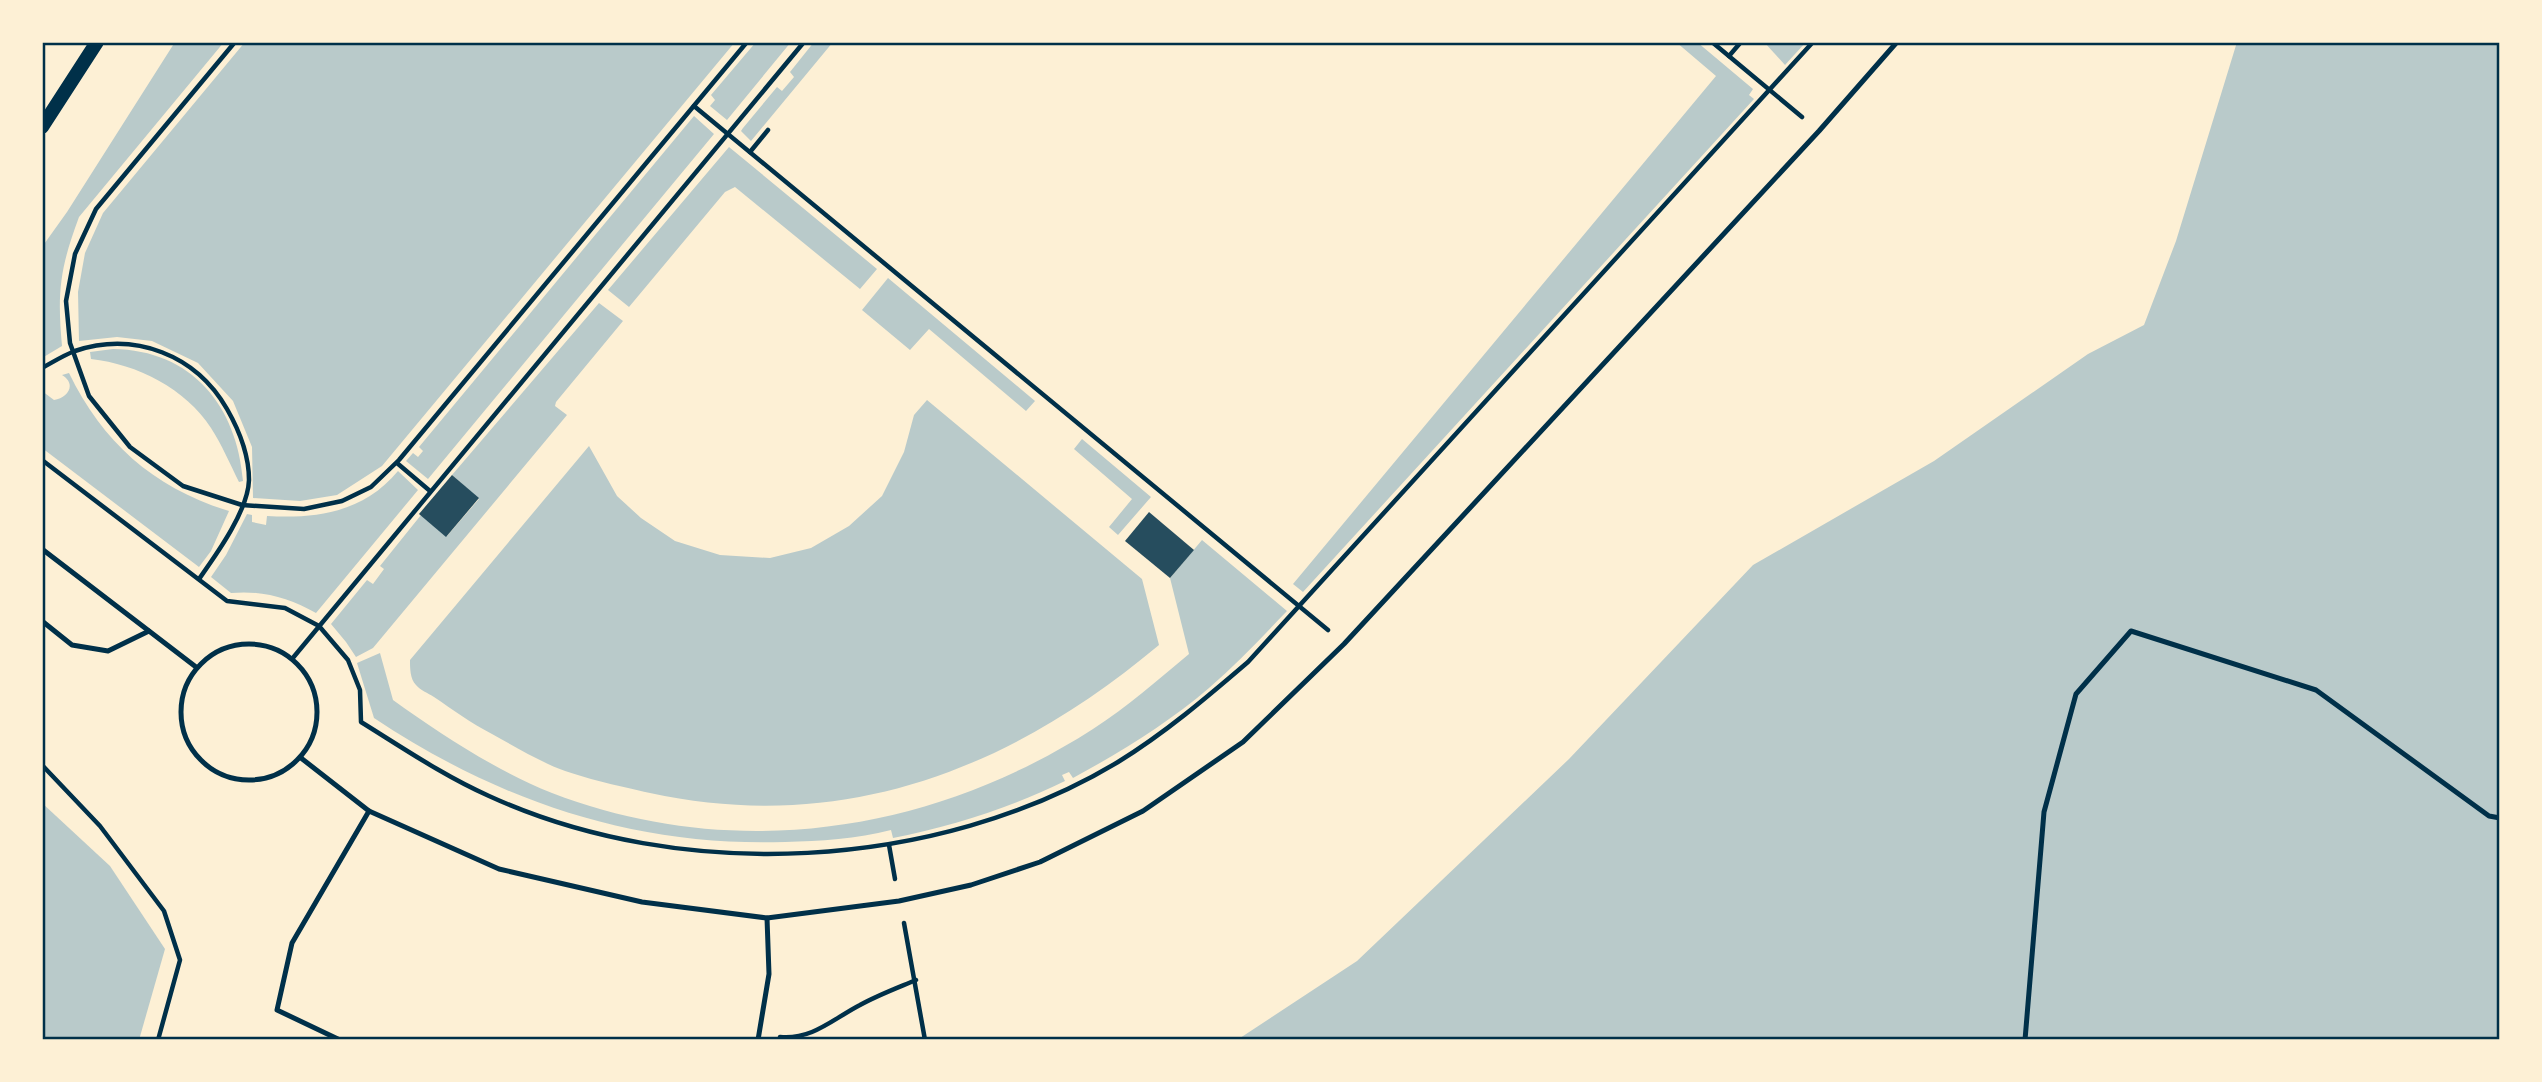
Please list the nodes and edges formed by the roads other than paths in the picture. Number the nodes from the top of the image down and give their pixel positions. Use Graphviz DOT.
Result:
graph roads {
  1 [pos="97,42"];
  2 [pos="1898,42"];
  3 [pos="42,127"];
  4 [pos="42,549"];
  5 [pos="42,621"];
  6 [pos="149,631"];
  7 [pos="196,667"];
  8 [pos="301,758"];
  9 [pos="369,811"];
  10 [pos="2500,818"];
  11 [pos="767,918"];
  12 [pos="759,1037"];
  13 [pos="341,1040"];
  14 [pos="2025,1040"];
  1 -- 3 [label="main road"];
  2 -- 11 [label="lane"];
  4 -- 6 [label="lane"];
  5 -- 6 [label="lane"];
  6 -- 7 [label="lane"];
  7 -- 8 [label="lane"];
  7 -- 8 [label="lane"];
  8 -- 9 [label="lane"];
  9 -- 11 [label="lane"];
  9 -- 13 [label="lane"];
  10 -- 14 [label="lane"];
  11 -- 12 [label="lane"];
}
